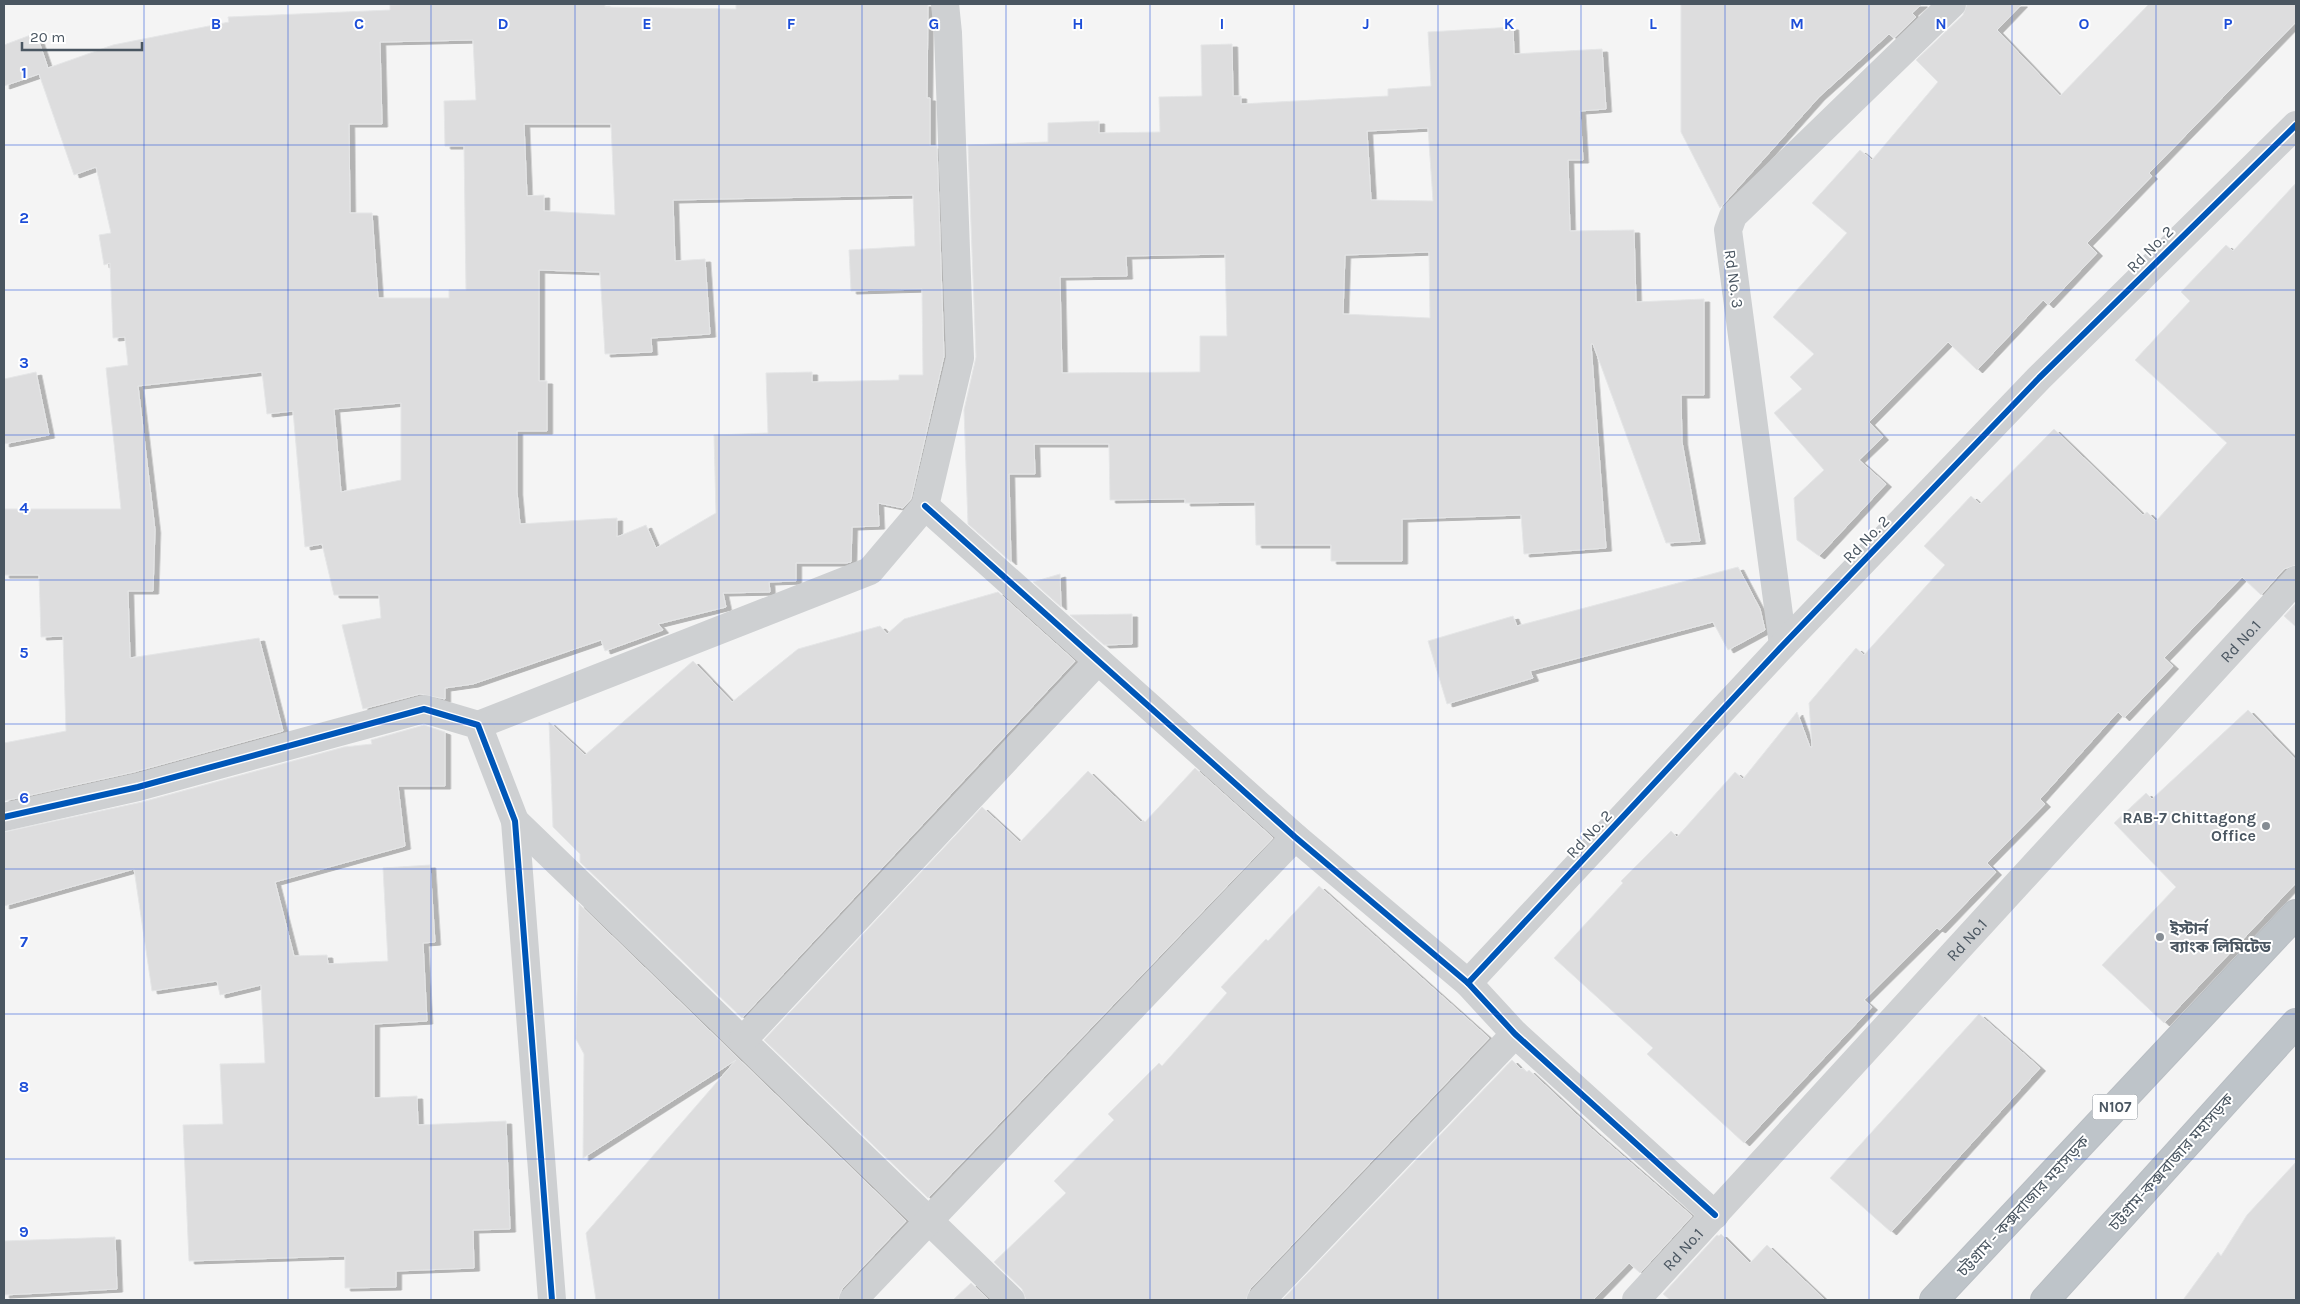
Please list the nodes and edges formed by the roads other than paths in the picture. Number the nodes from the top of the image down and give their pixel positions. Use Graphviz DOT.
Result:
graph roads {
  1 [pos="945,4"];
  2 [pos="1952,4"];
  3 [pos="2296,124"];
  4 [pos="925,506"];
  5 [pos="2296,580"];
  6 [pos="1783,645"];
  7 [pos="1098,661"];
  8 [pos="478,725"];
  9 [pos="4,817"];
  10 [pos="515,820"];
  11 [pos="1295,837"];
  12 [pos="2296,914"];
  13 [pos="1468,983"];
  14 [pos="2296,1023"];
  15 [pos="1515,1034"];
  16 [pos="743,1040"];
  17 [pos="1715,1215"];
  18 [pos="930,1220"];
  19 [pos="552,1300"];
  20 [pos="853,1300"];
  21 [pos="1011,1300"];
  22 [pos="1261,1300"];
  23 [pos="1636,1300"];
  24 [pos="1934,1300"];
  25 [pos="2045,1300"];
  1 -- 4 [label="street"];
  2 -- 6 [label="street, Rd No. 3"];
  3 -- 6 [label="street, Rd No. 2"];
  4 -- 7 [label="street"];
  4 -- 8 [label="street"];
  5 -- 17 [label="street, Rd No.1"];
  6 -- 13 [label="street, Rd No. 2"];
  7 -- 11 [label="street"];
  7 -- 16 [label="street"];
  8 -- 9 [label="street"];
  8 -- 10 [label="street"];
  10 -- 16 [label="street"];
  10 -- 19 [label="street"];
  11 -- 13 [label="street"];
  11 -- 18 [label="street"];
  12 -- 24 [label="highway, চট্টগ্রাম - কক্সবাজার মহাসড়ক / N107"];
  13 -- 15 [label="street"];
  14 -- 25 [label="highway, চট্টগ্রাম-কক্সবাজার মহাসড়ক"];
  15 -- 17 [label="street"];
  15 -- 22 [label="street"];
  16 -- 18 [label="street"];
  17 -- 23 [label="street, Rd No.1"];
  18 -- 20 [label="street"];
  18 -- 21 [label="street"];
}
